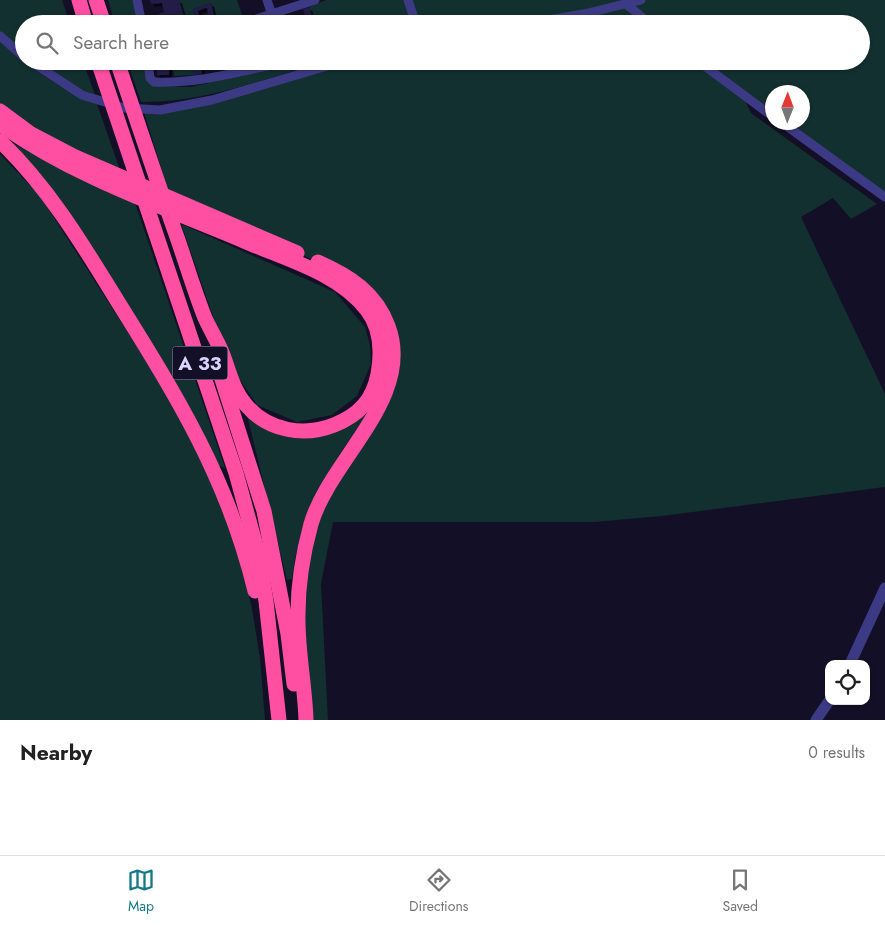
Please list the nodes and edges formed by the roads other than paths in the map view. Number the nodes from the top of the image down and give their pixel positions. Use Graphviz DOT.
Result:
graph roads {
  1 [pos="79,0"];
  2 [pos="96,0"];
  3 [pos="104,0"];
  4 [pos="137,0"];
  5 [pos="267,0"];
  6 [pos="315,0"];
  7 [pos="408,0"];
  8 [pos="641,0"];
  9 [pos="623,2"];
  10 [pos="272,14"];
  11 [pos="83,15"];
  12 [pos="101,15"];
  13 [pos="108,15"];
  14 [pos="140,15"];
  15 [pos="269,15"];
  16 [pos="413,15"];
  17 [pos="578,15"];
  18 [pos="639,15"];
  19 [pos="0,36"];
  20 [pos="15,49"];
  21 [pos="44,70"];
  22 [pos="101,70"];
  23 [pos="120,70"];
  24 [pos="124,70"];
  25 [pos="149,70"];
  26 [pos="246,70"];
  27 [pos="314,70"];
  28 [pos="710,70"];
  29 [pos="127,92"];
  30 [pos="0,111"];
  31 [pos="765,111"];
  32 [pos="0,124"];
  33 [pos="792,130"];
  34 [pos="0,141"];
  35 [pos="114,180"];
  36 [pos="885,198"];
  37 [pos="199,216"];
  38 [pos="205,317"];
  39 [pos="885,588"];
  40 [pos="852,660"];
  41 [pos="274,672"];
  42 [pos="826,705"];
  43 [pos="279,720"];
  44 [pos="299,720"];
  45 [pos="306,720"];
  46 [pos="816,720"];
  1 -- 11 [label="highway"];
  2 -- 12 [label="highway"];
  3 -- 13 [label="highway"];
  4 -- 14 [label="street"];
  5 -- 10 [label="street"];
  6 -- 10 [label="street"];
  7 -- 16 [label="street"];
  8 -- 9 [label="street"];
  9 -- 17 [label="street"];
  9 -- 18 [label="street"];
  10 -- 15 [label="street"];
  19 -- 20 [label="street"];
  21 -- 27 [label="street"];
  22 -- 41 [label="highway, A 33"];
  23 -- 29 [label="highway, A 33"];
  24 -- 29 [label="highway"];
  25 -- 26 [label="street"];
  28 -- 31 [label="street"];
  29 -- 38 [label="highway, A 33"];
  30 -- 35 [label="highway"];
  32 -- 35 [label="highway"];
  33 -- 36 [label="street"];
  34 -- 41 [label="highway"];
  35 -- 37 [label="highway"];
  37 -- 38 [label="highway"];
  37 -- 45 [label="highway"];
  38 -- 44 [label="highway, A 33"];
  39 -- 40 [label="street"];
  41 -- 43 [label="highway, A 33"];
  42 -- 46 [label="street"];
}
